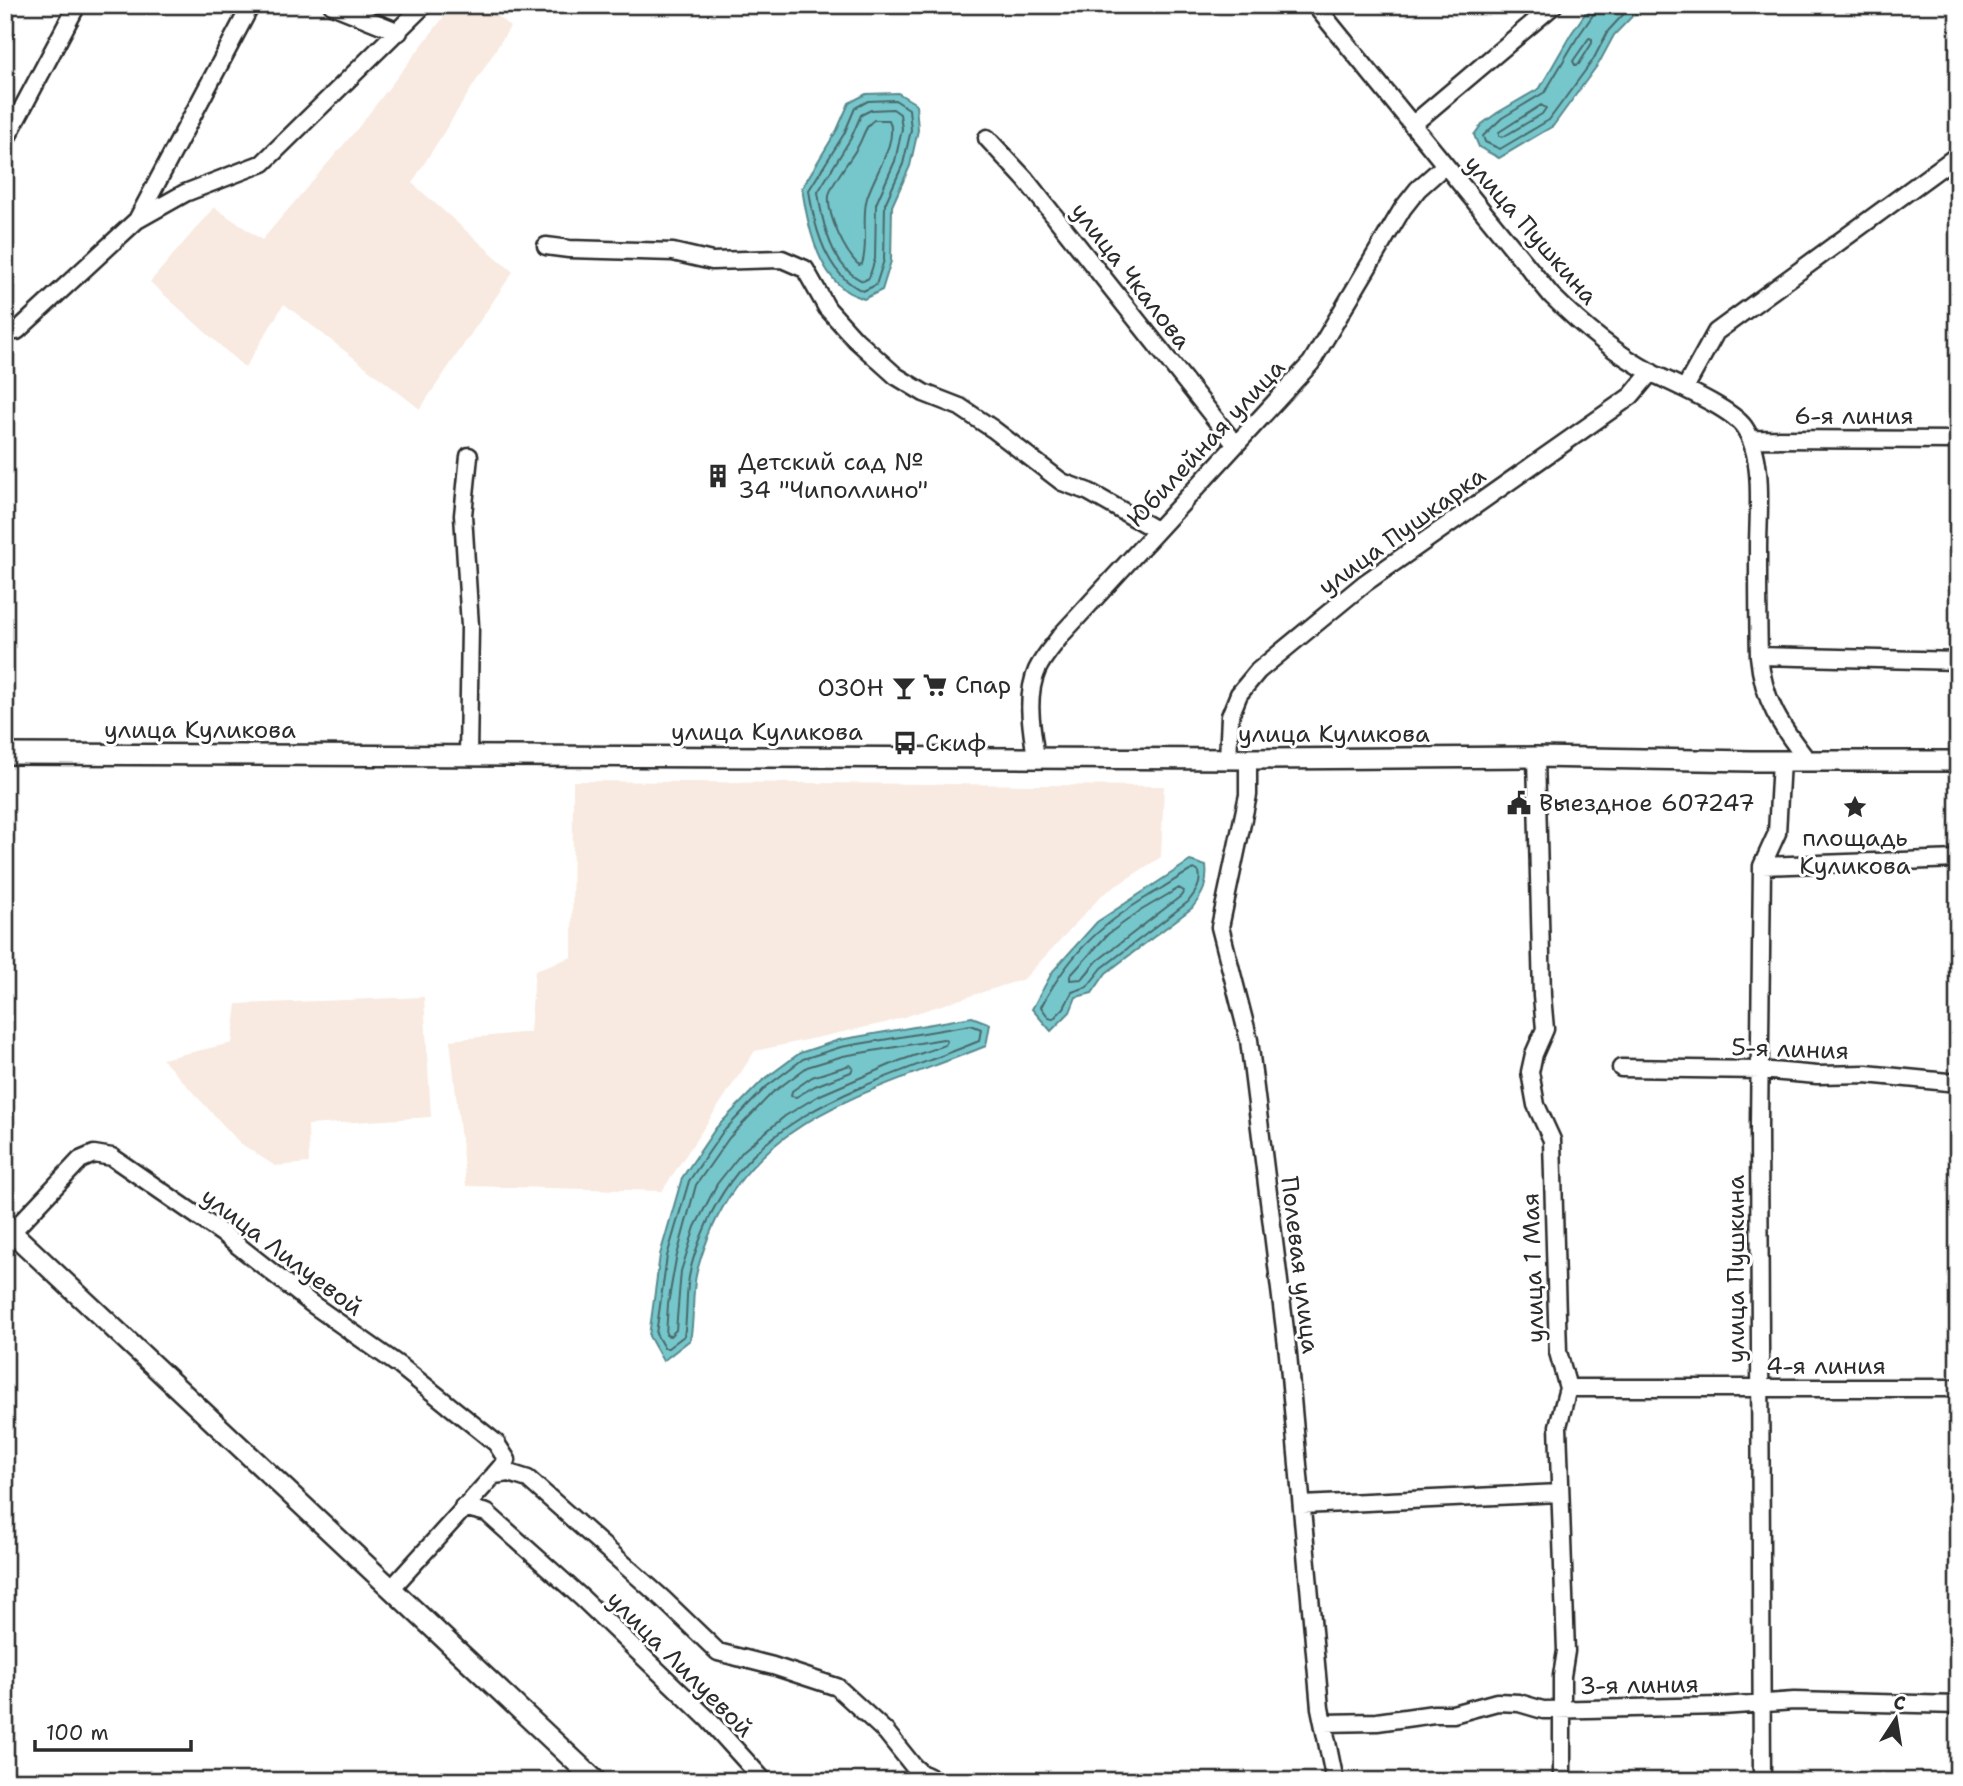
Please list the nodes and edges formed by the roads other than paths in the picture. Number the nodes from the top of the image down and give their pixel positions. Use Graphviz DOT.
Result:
graph roads {
  1 [pos="76,5"];
  2 [pos="251,5"];
  3 [pos="332,5"];
  4 [pos="424,5"];
  5 [pos="1315,5"];
  6 [pos="1554,5"];
  7 [pos="399,32"];
  8 [pos="1412,125"];
  9 [pos="987,138"];
  10 [pos="5,141"];
  11 [pos="1958,155"];
  12 [pos="1445,165"];
  13 [pos="137,220"];
  14 [pos="545,246"];
  15 [pos="11,331"];
  16 [pos="1651,372"];
  17 [pos="1685,388"];
  18 [pos="1751,439"];
  19 [pos="1958,440"];
  20 [pos="1235,444"];
  21 [pos="469,456"];
  22 [pos="1156,530"];
  23 [pos="1759,656"];
  24 [pos="1958,661"];
  25 [pos="5,754"];
  26 [pos="468,756"];
  27 [pos="1536,757"];
  28 [pos="1035,758"];
  29 [pos="1238,759"];
  30 [pos="1782,761"];
  31 [pos="1808,761"];
  32 [pos="1958,761"];
  33 [pos="1958,859"];
  34 [pos="1762,866"];
  35 [pos="1621,1068"];
  36 [pos="1760,1070"];
  37 [pos="1958,1083"];
  38 [pos="9,1229"];
  39 [pos="1568,1388"];
  40 [pos="1958,1388"];
  41 [pos="1759,1390"];
  42 [pos="494,1475"];
  43 [pos="1560,1493"];
  44 [pos="1302,1505"];
  45 [pos="464,1507"];
  46 [pos="391,1589"];
  47 [pos="1762,1704"];
  48 [pos="1958,1705"];
  49 [pos="1562,1710"];
  50 [pos="1323,1723"];
  51 [pos="596,1781"];
  52 [pos="764,1781"];
  53 [pos="938,1781"];
  54 [pos="1335,1781"];
  55 [pos="1562,1781"];
  56 [pos="1762,1781"];
  1 -- 10 [label="street"];
  2 -- 13 [label="street"];
  3 -- 7 [label="street"];
  4 -- 7 [label="street"];
  5 -- 8 [label="street, улица Пушкина"];
  6 -- 8 [label="street"];
  7 -- 13 [label="street"];
  8 -- 12 [label="street, улица Пушкина"];
  9 -- 20 [label="street, улица Чкалова"];
  11 -- 17 [label="street"];
  12 -- 16 [label="street, улица Пушкина"];
  12 -- 20 [label="street, Юбилейная улица"];
  13 -- 15 [label="street"];
  14 -- 22 [label="street"];
  16 -- 17 [label="street, улица Пушкина"];
  16 -- 29 [label="street, улица Пушкарка"];
  17 -- 18 [label="street, улица Пушкина"];
  18 -- 19 [label="street, 6-я линия"];
  18 -- 23 [label="street"];
  20 -- 22 [label="street, Юбилейная улица"];
  21 -- 26 [label="street"];
  22 -- 28 [label="street, Юбилейная улица"];
  23 -- 24 [label="street"];
  23 -- 31 [label="street"];
  25 -- 26 [label="main road, улица Куликова"];
  26 -- 28 [label="main road, улица Куликова"];
  27 -- 29 [label="main road, улица Куликова"];
  27 -- 30 [label="main road, улица Куликова"];
  27 -- 39 [label="street, улица 1 Мая"];
  28 -- 29 [label="main road, улица Куликова"];
  29 -- 44 [label="street, Полевая улица"];
  30 -- 31 [label="main road"];
  30 -- 34 [label="street, улица Пушкина"];
  31 -- 32 [label="main road"];
  33 -- 34 [label="street"];
  34 -- 36 [label="street, улица Пушкина"];
  35 -- 36 [label="street, 5-я линия"];
  36 -- 37 [label="street, 5-я линия"];
  36 -- 41 [label="street, улица Пушкина"];
  38 -- 42 [label="street, улица Лилуевой"];
  38 -- 46 [label="main road"];
  39 -- 41 [label="street, 4-я линия"];
  39 -- 43 [label="street"];
  40 -- 41 [label="street, 4-я линия"];
  41 -- 47 [label="street, улица Пушкина"];
  42 -- 45 [label="street"];
  42 -- 53 [label="street, улица Лилуевой"];
  43 -- 44 [label="street"];
  43 -- 49 [label="street"];
  44 -- 50 [label="street, Полевая улица"];
  45 -- 46 [label="street"];
  45 -- 52 [label="street, улица Лилуевой"];
  46 -- 51 [label="main road"];
  47 -- 48 [label="street, 3-я линия"];
  47 -- 49 [label="street, 3-я линия"];
  47 -- 56 [label="street, улица Пушкина"];
  49 -- 50 [label="street, 3-я линия"];
  49 -- 55 [label="street"];
  50 -- 54 [label="street, Полевая улица"];
}
